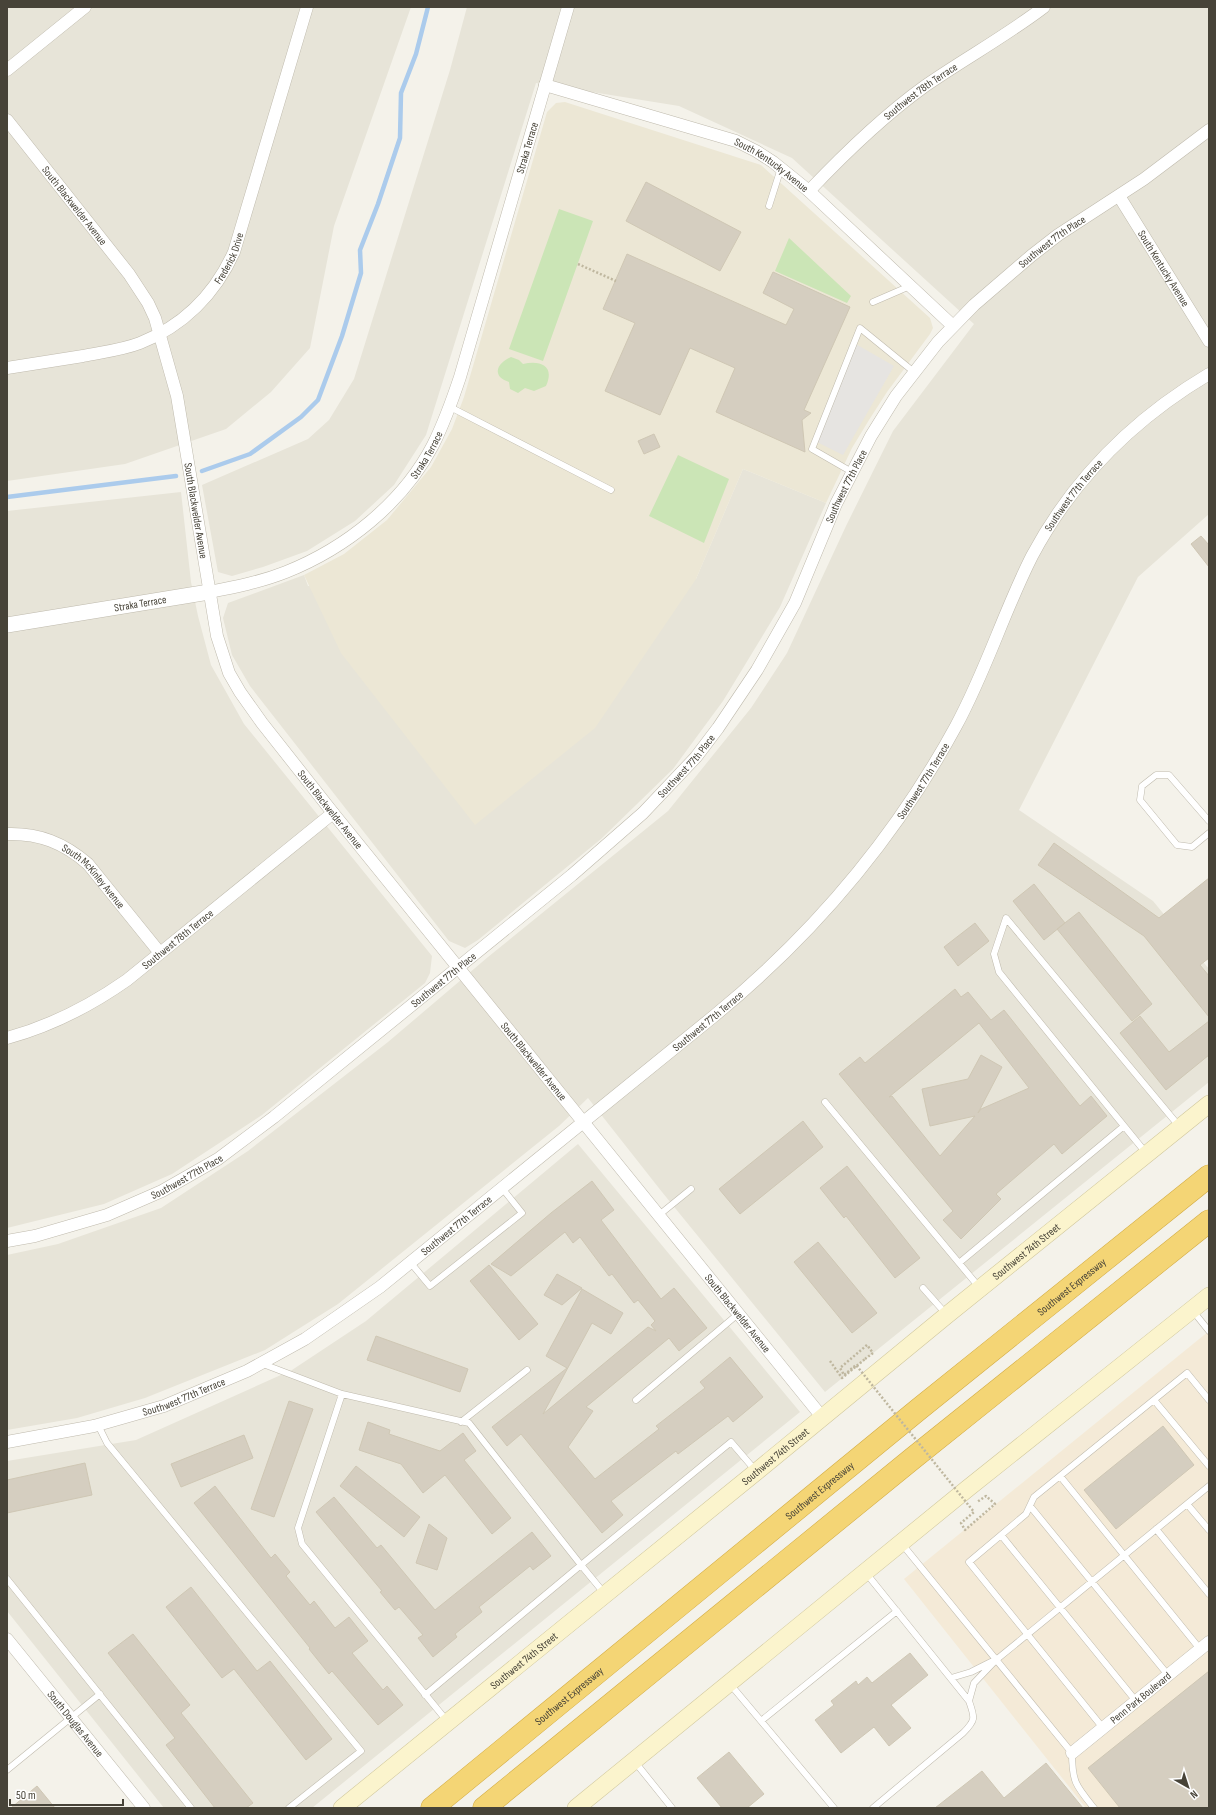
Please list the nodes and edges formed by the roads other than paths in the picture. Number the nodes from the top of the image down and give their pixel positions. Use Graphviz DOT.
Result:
graph roads {
  1 [pos="85,7"];
  2 [pos="307,7"];
  3 [pos="568,7"];
  4 [pos="1044,7"];
  5 [pos="7,70"];
  6 [pos="545,85"];
  7 [pos="7,120"];
  8 [pos="1209,130"];
  9 [pos="781,168"];
  10 [pos="809,191"];
  11 [pos="1119,196"];
  12 [pos="769,206"];
  13 [pos="910,286"];
  14 [pos="873,302"];
  15 [pos="953,326"];
  16 [pos="160,333"];
  17 [pos="1209,341"];
  18 [pos="7,368"];
  19 [pos="914,372"];
  20 [pos="1209,374"];
  21 [pos="450,407"];
  22 [pos="852,472"];
  23 [pos="611,490"];
  24 [pos="209,592"];
  25 [pos="7,625"];
  26 [pos="333,814"];
  27 [pos="1209,821"];
  28 [pos="1209,833"];
  29 [pos="7,834"];
  30 [pos="160,953"];
  31 [pos="458,967"];
  32 [pos="7,1038"];
  33 [pos="825,1102"];
  34 [pos="1209,1104"];
  35 [pos="584,1122"];
  36 [pos="1124,1126"];
  37 [pos="1180,1127"];
  38 [pos="1147,1154"];
  39 [pos="1209,1176"];
  40 [pos="502,1188"];
  41 [pos="691,1189"];
  42 [pos="659,1215"];
  43 [pos="1209,1221"];
  44 [pos="7,1241"];
  45 [pos="410,1262"];
  46 [pos="959,1262"];
  47 [pos="923,1288"];
  48 [pos="980,1288"];
  49 [pos="1209,1296"];
  50 [pos="1192,1310"];
  51 [pos="738,1314"];
  52 [pos="947,1315"];
  53 [pos="1209,1331"];
  54 [pos="262,1364"];
  55 [pos="527,1370"];
  56 [pos="342,1394"];
  57 [pos="636,1400"];
  58 [pos="1154,1400"];
  59 [pos="1209,1400"];
  60 [pos="822,1417"];
  61 [pos="461,1422"];
  62 [pos="98,1425"];
  63 [pos="7,1442"];
  64 [pos="1209,1466"];
  65 [pos="756,1472"];
  66 [pos="1060,1476"];
  67 [pos="1209,1486"];
  68 [pos="1187,1504"];
  69 [pos="1030,1506"];
  70 [pos="1156,1529"];
  71 [pos="1209,1530"];
  72 [pos="1001,1535"];
  73 [pos="901,1543"];
  74 [pos="1124,1555"];
  75 [pos="582,1565"];
  76 [pos="865,1572"];
  77 [pos="7,1579"];
  78 [pos="1092,1581"];
  79 [pos="605,1594"];
  80 [pos="1209,1594"];
  81 [pos="1060,1607"];
  82 [pos="897,1611"];
  83 [pos="1027,1634"];
  84 [pos="7,1639"];
  85 [pos="1204,1646"];
  86 [pos="996,1660"];
  87 [pos="1168,1675"];
  88 [pos="951,1678"];
  89 [pos="729,1683"];
  90 [pos="100,1694"];
  91 [pos="425,1695"];
  92 [pos="969,1701"];
  93 [pos="1136,1701"];
  94 [pos="71,1718"];
  95 [pos="761,1721"];
  96 [pos="448,1723"];
  97 [pos="1103,1728"];
  98 [pos="1072,1753"];
  99 [pos="634,1761"];
  100 [pos="7,1770"];
  101 [pos="144,1808"];
  102 [pos="191,1808"];
  103 [pos="289,1808"];
  104 [pos="342,1808"];
  105 [pos="432,1808"];
  106 [pos="484,1808"];
  107 [pos="576,1808"];
  108 [pos="672,1808"];
  109 [pos="834,1808"];
  110 [pos="872,1808"];
  111 [pos="1094,1808"];
  1 -- 5 [label="street"];
  2 -- 16 [label="street, Frederick Drive"];
  3 -- 6 [label="street, Straka Terrace"];
  4 -- 10 [label="street, Southwest 78th Terrace"];
  6 -- 9 [label="street, South Kentucky Avenue"];
  6 -- 21 [label="street, Straka Terrace"];
  7 -- 16 [label="street, South Blackwelder Avenue"];
  8 -- 11 [label="street, Southwest 77th Place"];
  9 -- 10 [label="street, South Kentucky Avenue"];
  9 -- 12 [label="lane"];
  10 -- 13 [label="street, South Kentucky Avenue"];
  11 -- 15 [label="street, Southwest 77th Place"];
  11 -- 17 [label="street, South Kentucky Avenue"];
  13 -- 14 [label="lane"];
  13 -- 15 [label="street, South Kentucky Avenue"];
  15 -- 19 [label="street, Southwest 77th Place"];
  16 -- 18 [label="street, Frederick Drive"];
  16 -- 24 [label="street, South Blackwelder Avenue"];
  19 -- 22 [label="street, Southwest 77th Place"];
  19 -- 22 [label="lane"];
  20 -- 35 [label="street, Southwest 77th Terrace"];
  21 -- 23 [label="lane"];
  21 -- 24 [label="street, Straka Terrace"];
  22 -- 31 [label="street, Southwest 77th Place"];
  24 -- 25 [label="street, Straka Terrace"];
  24 -- 26 [label="street, South Blackwelder Avenue"];
  26 -- 30 [label="street, Southwest 78th Terrace"];
  26 -- 31 [label="street, South Blackwelder Avenue"];
  27 -- 28 [label="lane"];
  29 -- 30 [label="street, South McKinley Avenue"];
  30 -- 32 [label="street, Southwest 78th Terrace"];
  31 -- 35 [label="street, South Blackwelder Avenue"];
  31 -- 44 [label="street, Southwest 77th Place"];
  33 -- 46 [label="lane"];
  34 -- 37 [label="main road, Southwest 74th Street"];
  35 -- 40 [label="street, Southwest 77th Terrace"];
  35 -- 42 [label="street, South Blackwelder Avenue"];
  36 -- 37 [label="lane"];
  36 -- 38 [label="lane"];
  36 -- 46 [label="lane"];
  37 -- 38 [label="main road, Southwest 74th Street"];
  38 -- 48 [label="main road, Southwest 74th Street"];
  39 -- 105 [label="highway, Southwest Expressway"];
  40 -- 45 [label="street, Southwest 77th Terrace"];
  40 -- 45 [label="lane"];
  41 -- 42 [label="lane"];
  42 -- 51 [label="street, South Blackwelder Avenue"];
  43 -- 106 [label="highway"];
  45 -- 54 [label="street, Southwest 77th Terrace"];
  46 -- 48 [label="lane"];
  47 -- 52 [label="lane"];
  48 -- 52 [label="main road, Southwest 74th Street"];
  49 -- 50 [label="main road"];
  50 -- 53 [label="lane"];
  50 -- 73 [label="main road"];
  51 -- 57 [label="lane"];
  51 -- 60 [label="street, South Blackwelder Avenue"];
  52 -- 60 [label="main road, Southwest 74th Street"];
  54 -- 56 [label="lane"];
  54 -- 62 [label="street, Southwest 77th Terrace"];
  55 -- 61 [label="lane"];
  56 -- 61 [label="lane"];
  56 -- 91 [label="lane"];
  58 -- 59 [label="lane"];
  58 -- 64 [label="lane"];
  58 -- 66 [label="lane"];
  60 -- 65 [label="main road, Southwest 74th Street"];
  61 -- 75 [label="lane"];
  62 -- 63 [label="street, Southwest 77th Terrace"];
  62 -- 103 [label="lane"];
  65 -- 75 [label="lane"];
  65 -- 79 [label="main road, Southwest 74th Street"];
  66 -- 69 [label="lane"];
  66 -- 74 [label="lane"];
  67 -- 68 [label="lane"];
  68 -- 70 [label="lane"];
  68 -- 71 [label="lane"];
  69 -- 72 [label="lane"];
  69 -- 78 [label="lane"];
  70 -- 74 [label="lane"];
  70 -- 80 [label="lane"];
  72 -- 81 [label="lane"];
  72 -- 83 [label="lane"];
  73 -- 76 [label="main road"];
  73 -- 86 [label="lane"];
  74 -- 78 [label="lane"];
  74 -- 85 [label="lane"];
  75 -- 79 [label="lane"];
  75 -- 91 [label="lane"];
  76 -- 82 [label="lane"];
  76 -- 89 [label="main road"];
  77 -- 90 [label="lane"];
  78 -- 81 [label="lane"];
  78 -- 87 [label="lane"];
  79 -- 96 [label="main road, Southwest 74th Street"];
  81 -- 83 [label="lane"];
  81 -- 93 [label="lane"];
  82 -- 88 [label="lane"];
  82 -- 95 [label="lane"];
  83 -- 86 [label="lane"];
  83 -- 97 [label="lane"];
  84 -- 94 [label="street, South Douglas Avenue"];
  85 -- 87 [label="street, Penn Park Boulevard"];
  86 -- 88 [label="lane"];
  86 -- 92 [label="lane"];
  86 -- 98 [label="lane"];
  87 -- 93 [label="street, Penn Park Boulevard"];
  88 -- 92 [label="lane"];
  89 -- 95 [label="lane"];
  89 -- 99 [label="main road"];
  90 -- 94 [label="lane"];
  90 -- 102 [label="lane"];
  91 -- 96 [label="lane"];
  92 -- 110 [label="lane"];
  93 -- 97 [label="street, Penn Park Boulevard"];
  94 -- 100 [label="lane"];
  94 -- 101 [label="street, South Douglas Avenue"];
  95 -- 109 [label="lane"];
  96 -- 104 [label="main road, Southwest 74th Street"];
  97 -- 98 [label="street, Penn Park Boulevard"];
  98 -- 111 [label="lane"];
  99 -- 107 [label="main road"];
  99 -- 108 [label="lane"];
}
